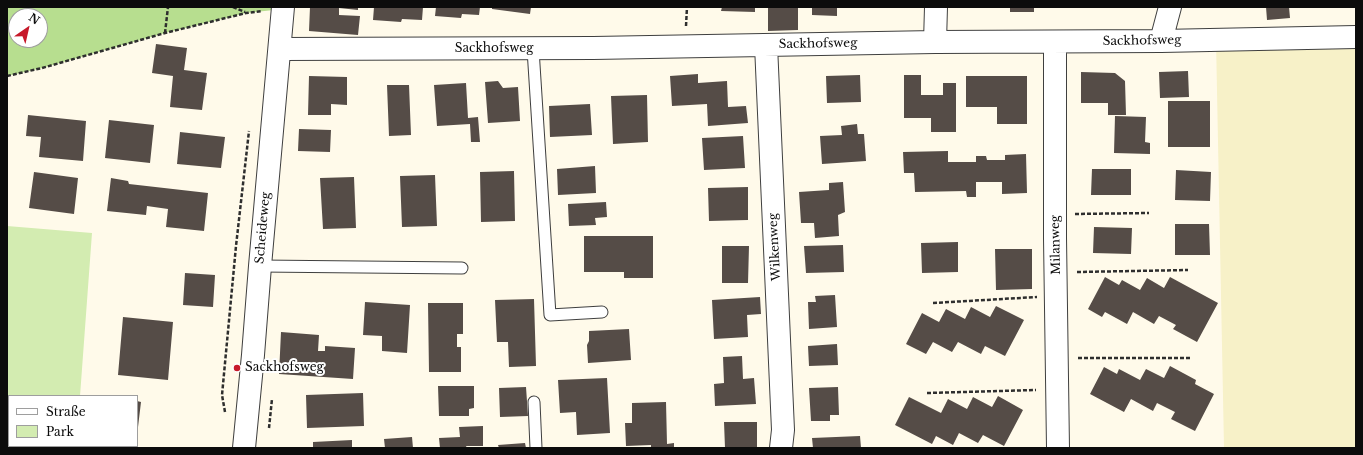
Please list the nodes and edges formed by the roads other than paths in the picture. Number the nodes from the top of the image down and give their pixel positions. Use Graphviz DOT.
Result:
graph roads {
  1 [pos="936,7"];
  2 [pos="1170,7"];
  3 [pos="283,8"];
  4 [pos="1356,37"];
  5 [pos="1161,41"];
  6 [pos="935,42"];
  7 [pos="1055,42"];
  8 [pos="766,45"];
  9 [pos="280,49"];
  10 [pos="533,49"];
  11 [pos="260,266"];
  12 [pos="462,268"];
  13 [pos="602,312"];
  14 [pos="534,402"];
  15 [pos="244,448"];
  16 [pos="536,448"];
  17 [pos="781,448"];
  18 [pos="1058,448"];
  1 -- 6 [label="street"];
  2 -- 5 [label="street"];
  3 -- 9 [label="street, Scheideweg"];
  4 -- 5 [label="street, Sackhofsweg"];
  5 -- 7 [label="street, Sackhofsweg"];
  6 -- 7 [label="street, Sackhofsweg"];
  6 -- 8 [label="street, Sackhofsweg"];
  7 -- 18 [label="street, Milanweg"];
  8 -- 10 [label="street, Sackhofsweg"];
  8 -- 17 [label="street, Wilkenweg"];
  9 -- 10 [label="street, Sackhofsweg"];
  9 -- 11 [label="street, Scheideweg"];
  10 -- 13 [label="lane"];
  11 -- 12 [label="lane"];
  11 -- 15 [label="street, Scheideweg"];
  14 -- 16 [label="lane"];
}
